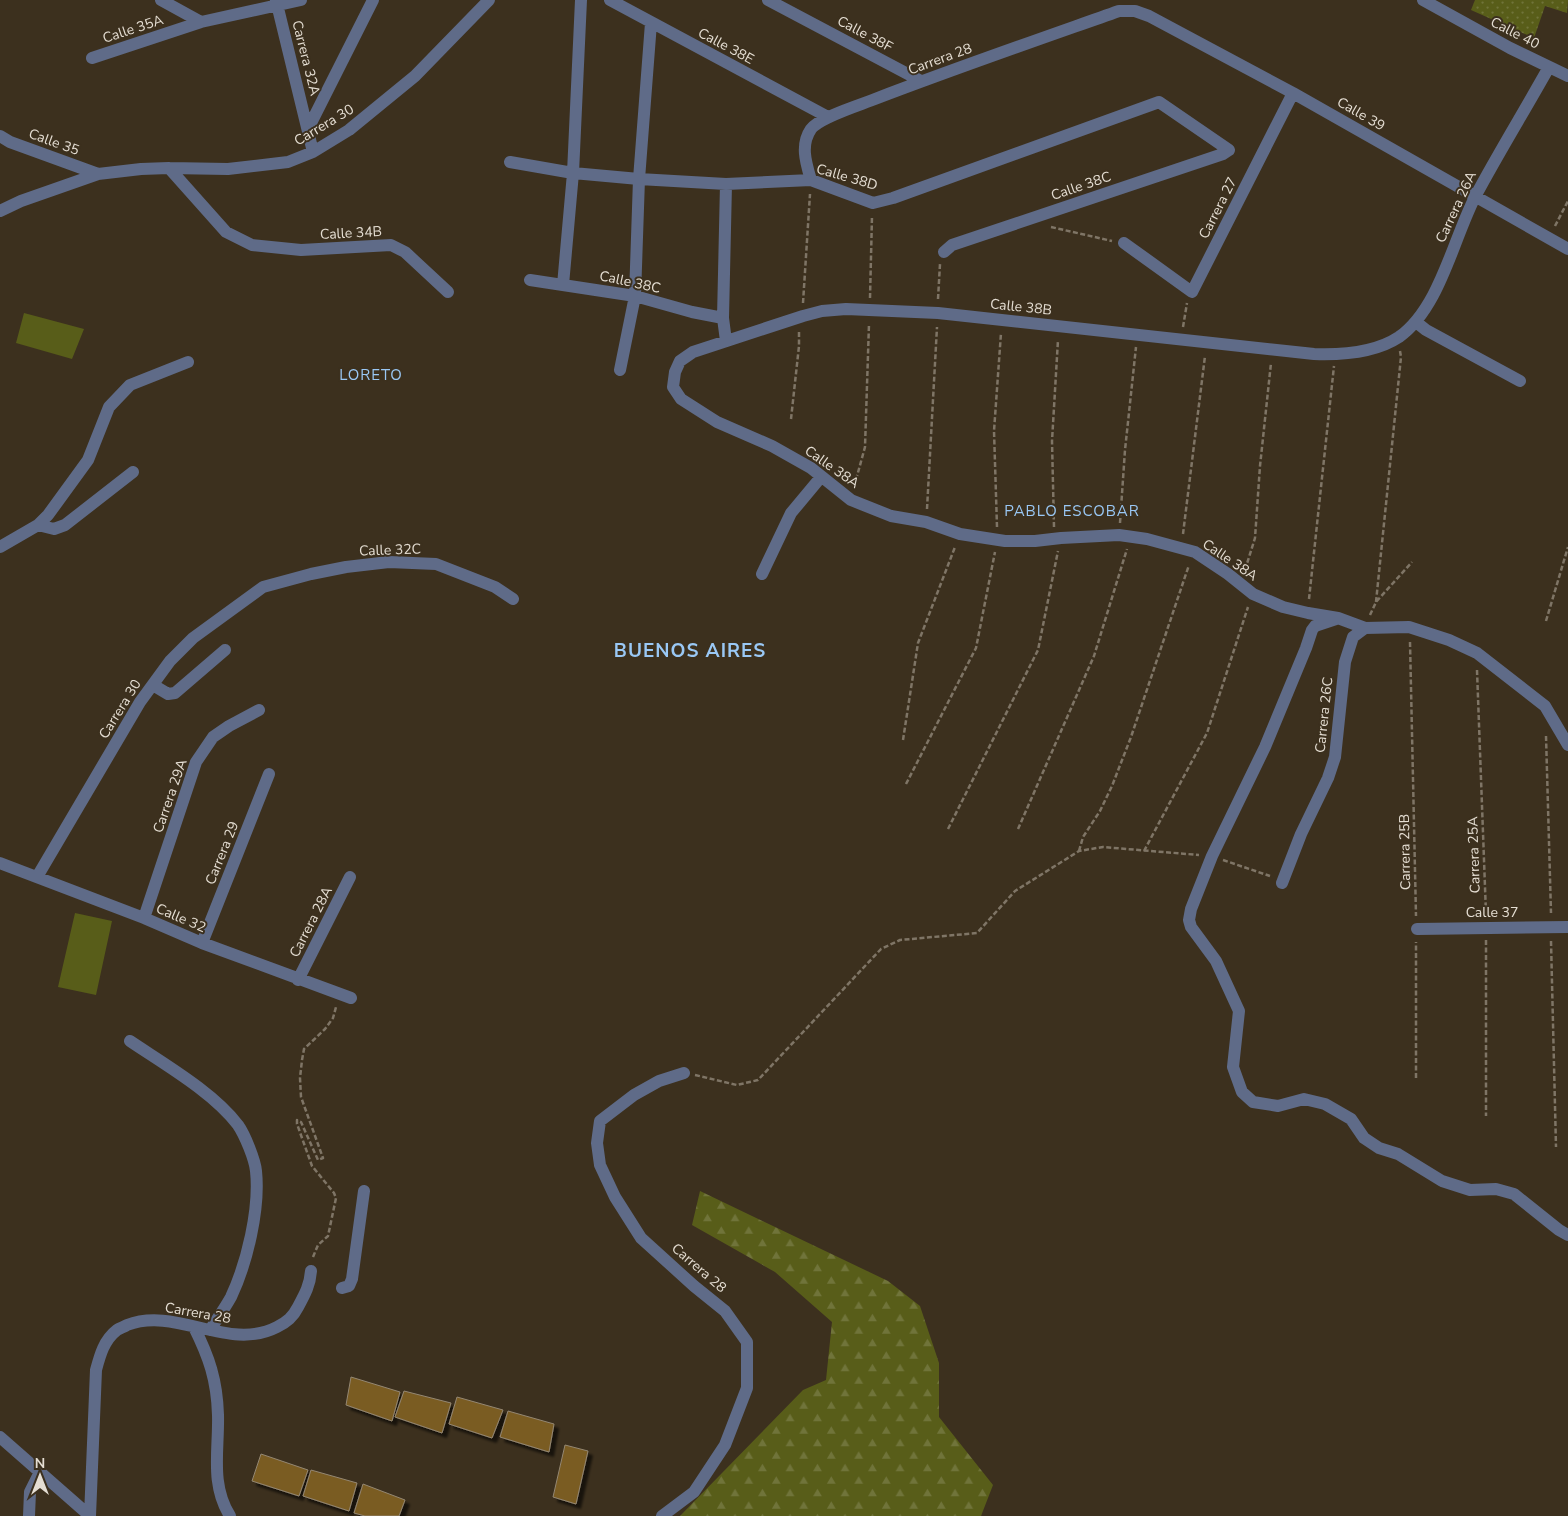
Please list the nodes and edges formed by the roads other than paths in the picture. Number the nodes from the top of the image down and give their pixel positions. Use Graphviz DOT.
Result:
graph roads {
  1 [pos="161,0"];
  2 [pos="301,0"];
  3 [pos="373,0"];
  4 [pos="490,0"];
  5 [pos="582,0"];
  6 [pos="610,0"];
  7 [pos="768,0"];
  8 [pos="1423,0"];
  9 [pos="277,3"];
  10 [pos="1135,11"];
  11 [pos="201,22"];
  12 [pos="651,23"];
  13 [pos="92,58"];
  14 [pos="1549,67"];
  15 [pos="1568,76"];
  16 [pos="921,81"];
  17 [pos="1293,93"];
  18 [pos="1159,102"];
  19 [pos="828,117"];
  20 [pos="308,130"];
  21 [pos="0,136"];
  22 [pos="313,152"];
  23 [pos="510,162"];
  24 [pos="169,168"];
  25 [pos="573,173"];
  26 [pos="98,174"];
  27 [pos="639,179"];
  28 [pos="811,180"];
  29 [pos="726,184"];
  30 [pos="1475,197"];
  31 [pos="0,211"];
  32 [pos="1124,243"];
  33 [pos="1568,249"];
  34 [pos="944,252"];
  35 [pos="530,280"];
  36 [pos="563,285"];
  37 [pos="448,292"];
  38 [pos="635,296"];
  39 [pos="723,318"];
  40 [pos="1416,322"];
  41 [pos="726,341"];
  42 [pos="1379,346"];
  43 [pos="188,362"];
  44 [pos="620,370"];
  45 [pos="675,372"];
  46 [pos="1520,381"];
  47 [pos="133,472"];
  48 [pos="821,477"];
  49 [pos="38,525"];
  50 [pos="0,547"];
  51 [pos="762,574"];
  52 [pos="262,587"];
  53 [pos="513,598"];
  54 [pos="1338,618"];
  55 [pos="1365,628"];
  56 [pos="225,650"];
  57 [pos="153,685"];
  58 [pos="259,710"];
  59 [pos="1568,745"];
  60 [pos="269,774"];
  61 [pos="0,864"];
  62 [pos="37,876"];
  63 [pos="350,876"];
  64 [pos="1282,883"];
  65 [pos="144,918"];
  66 [pos="1568,927"];
  67 [pos="1416,929"];
  68 [pos="202,943"];
  69 [pos="298,980"];
  70 [pos="346,996"];
  71 [pos="130,1041"];
  72 [pos="684,1073"];
  73 [pos="364,1191"];
  74 [pos="1568,1235"];
  75 [pos="311,1271"];
  76 [pos="342,1288"];
  77 [pos="194,1327"];
  78 [pos="210,1330"];
  79 [pos="0,1437"];
  80 [pos="40,1472"];
  81 [pos="29,1516"];
  82 [pos="90,1516"];
  83 [pos="230,1516"];
  84 [pos="662,1516"];
  1 -- 11 [label="street"];
  2 -- 9 [label="street, Calle 35A"];
  3 -- 20 [label="street"];
  4 -- 22 [label="street, Carrera 30"];
  5 -- 25 [label="street"];
  6 -- 12 [label="street, Calle 38E"];
  7 -- 16 [label="street, Calle 38F"];
  8 -- 14 [label="street, Calle 40"];
  9 -- 11 [label="street, Calle 35A"];
  9 -- 20 [label="street, Carrera 32A"];
  10 -- 16 [label="street, Carrera 28"];
  10 -- 17 [label="street, Calle 39"];
  11 -- 13 [label="street, Calle 35A"];
  12 -- 19 [label="street, Calle 38E"];
  12 -- 27 [label="street"];
  14 -- 15 [label="street, Calle 40"];
  14 -- 30 [label="street, Carrera 26A"];
  16 -- 19 [label="street, Carrera 28"];
  17 -- 30 [label="street, Calle 39"];
  17 -- 32 [label="street, Carrera 27"];
  18 -- 28 [label="street, Calle 38D"];
  18 -- 34 [label="street, Calle 38C"];
  19 -- 28 [label="street, Carrera 28"];
  20 -- 22 [label="street, Carrera 32A"];
  21 -- 26 [label="street, Calle 35"];
  22 -- 24 [label="street, Carrera 30"];
  23 -- 25 [label="street, Calle 38D"];
  24 -- 26 [label="street, Carrera 30"];
  24 -- 37 [label="street, Calle 34B"];
  25 -- 27 [label="street, Calle 38D"];
  25 -- 36 [label="street"];
  26 -- 31 [label="street"];
  27 -- 29 [label="street, Calle 38D"];
  27 -- 38 [label="street"];
  28 -- 29 [label="street, Calle 38D"];
  29 -- 39 [label="street"];
  30 -- 33 [label="street, Calle 39"];
  30 -- 40 [label="street, Carrera 26A"];
  35 -- 36 [label="street, Calle 38C"];
  36 -- 38 [label="street, Calle 38C"];
  38 -- 39 [label="street, Calle 38C"];
  38 -- 44 [label="street"];
  39 -- 41 [label="street"];
  40 -- 42 [label="street, Carrera 26A"];
  40 -- 46 [label="street"];
  41 -- 42 [label="street, Calle 38B"];
  41 -- 45 [label="street, Calle 38B"];
  43 -- 49 [label="street"];
  45 -- 48 [label="street, Calle 38A"];
  47 -- 49 [label="street"];
  48 -- 51 [label="street"];
  48 -- 54 [label="street, Calle 38A"];
  49 -- 50 [label="street"];
  52 -- 53 [label="street, Calle 32C"];
  52 -- 57 [label="street, Carrera 30"];
  54 -- 55 [label="street, Calle 38A"];
  54 -- 74 [label="street"];
  55 -- 59 [label="street, Calle 38A"];
  55 -- 64 [label="street, Carrera 26C"];
  56 -- 57 [label="street"];
  57 -- 62 [label="street, Carrera 30"];
  58 -- 65 [label="street, Carrera 29A"];
  60 -- 68 [label="street, Carrera 29"];
  61 -- 62 [label="street, Calle 32"];
  62 -- 65 [label="street, Calle 32"];
  63 -- 69 [label="street, Carrera 28A"];
  65 -- 68 [label="street, Calle 32"];
  66 -- 67 [label="street, Calle 37"];
  68 -- 69 [label="street, Calle 32"];
  69 -- 70 [label="street, Calle 32"];
  71 -- 78 [label="street"];
  72 -- 84 [label="street, Carrera 28"];
  73 -- 76 [label="street"];
  75 -- 78 [label="street, Carrera 28"];
  77 -- 78 [label="street, Carrera 28"];
  77 -- 82 [label="street, Carrera 28"];
  77 -- 83 [label="street"];
  79 -- 80 [label="street"];
  80 -- 81 [label="street"];
  80 -- 82 [label="street"];
}
